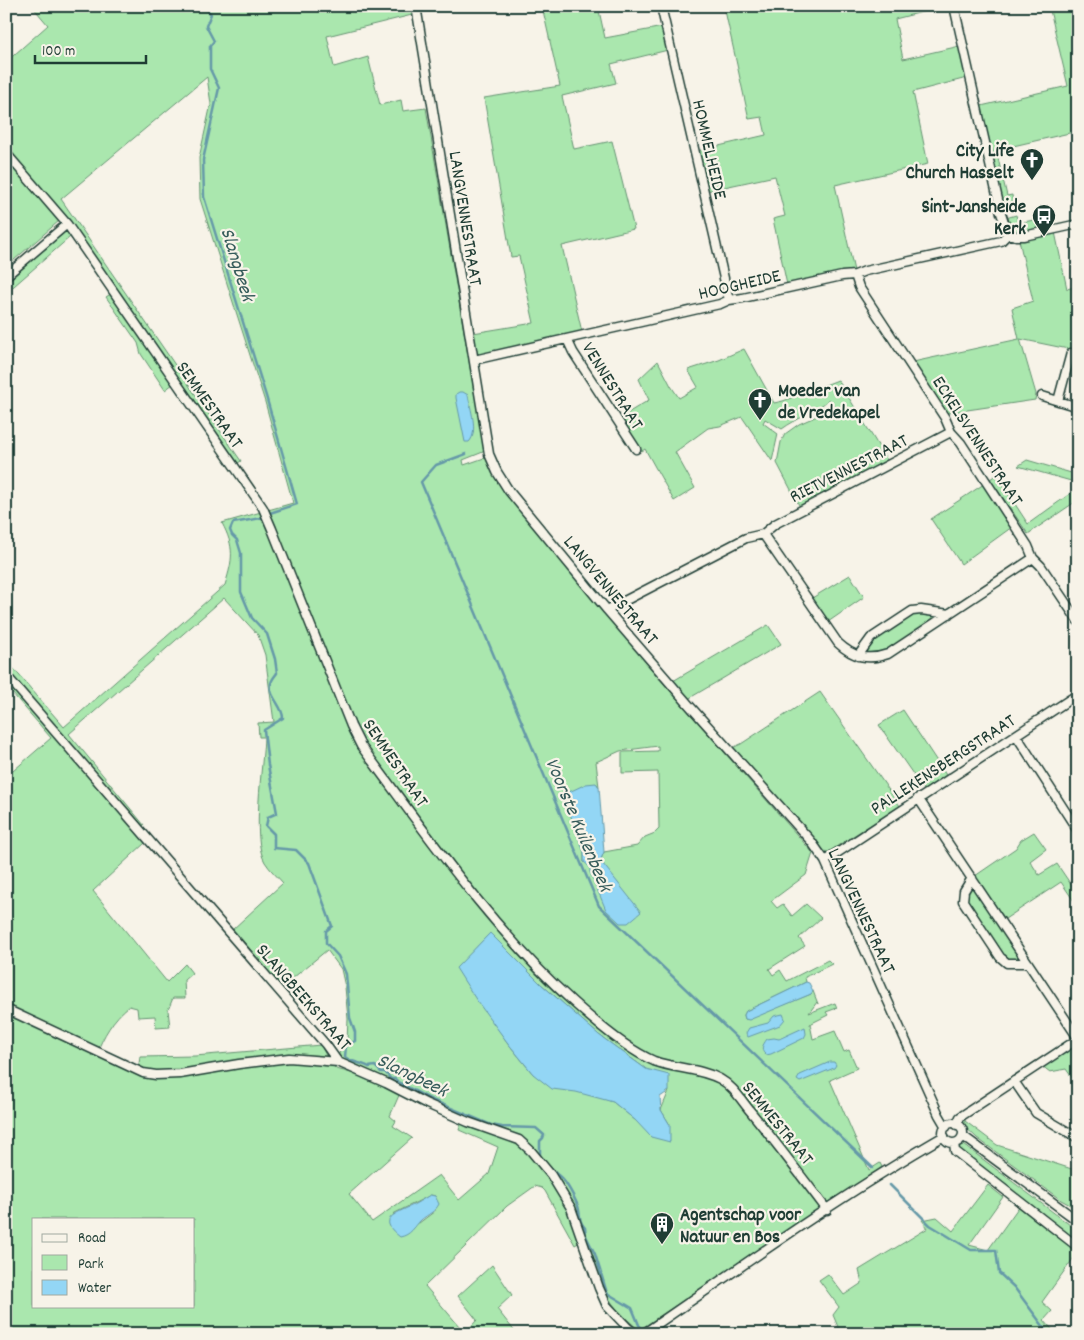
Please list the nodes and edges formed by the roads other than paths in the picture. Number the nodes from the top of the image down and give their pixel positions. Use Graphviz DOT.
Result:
graph roads {
  1 [pos="416,6"];
  2 [pos="661,6"];
  3 [pos="954,6"];
  4 [pos="6,153"];
  5 [pos="67,224"];
  6 [pos="1078,224"];
  7 [pos="1008,234"];
  8 [pos="855,275"];
  9 [pos="6,276"];
  10 [pos="729,300"];
  11 [pos="567,339"];
  12 [pos="1071,353"];
  13 [pos="474,360"];
  14 [pos="1042,396"];
  15 [pos="1058,401"];
  16 [pos="1078,407"];
  17 [pos="951,432"];
  18 [pos="636,448"];
  19 [pos="763,534"];
  20 [pos="1033,558"];
  21 [pos="607,610"];
  22 [pos="949,614"];
  23 [pos="1078,621"];
  24 [pos="858,656"];
  25 [pos="6,675"];
  26 [pos="1078,694"];
  27 [pos="1016,734"];
  28 [pos="918,798"];
  29 [pos="1078,831"];
  30 [pos="825,861"];
  31 [pos="972,878"];
  32 [pos="1028,962"];
  33 [pos="6,1009"];
  34 [pos="1078,1039"];
  35 [pos="338,1062"];
  36 [pos="1014,1081"];
  37 [pos="957,1125"];
  38 [pos="946,1127"];
  39 [pos="944,1136"];
  40 [pos="962,1136"];
  41 [pos="1078,1138"];
  42 [pos="954,1143"];
  43 [pos="827,1210"];
  44 [pos="1078,1220"];
  45 [pos="1078,1247"];
  46 [pos="635,1334"];
  47 [pos="643,1334"];
  1 -- 13 [label="street, LANGVENNESTRAAT"];
  2 -- 10 [label="street, HOMMELHEIDE"];
  3 -- 7 [label="street"];
  4 -- 5 [label="street, SEMMESTRAAT"];
  5 -- 9 [label="street"];
  5 -- 43 [label="street, SEMMESTRAAT"];
  6 -- 7 [label="street"];
  7 -- 8 [label="street, HOOGHEIDE"];
  8 -- 10 [label="street, HOOGHEIDE"];
  8 -- 17 [label="street, ECKELSVENNESTRAAT"];
  10 -- 11 [label="street, HOOGHEIDE"];
  11 -- 13 [label="street, HOOGHEIDE"];
  11 -- 18 [label="street, VENNESTRAAT"];
  12 -- 15 [label="street"];
  13 -- 21 [label="street, LANGVENNESTRAAT"];
  14 -- 15 [label="street"];
  15 -- 16 [label="street"];
  17 -- 19 [label="street, RIETVENNESTRAAT"];
  17 -- 20 [label="street, ECKELSVENNESTRAAT"];
  19 -- 21 [label="street, RIETVENNESTRAAT"];
  19 -- 24 [label="street"];
  20 -- 22 [label="street"];
  20 -- 23 [label="street, ECKELSVENNESTRAAT"];
  21 -- 30 [label="street, LANGVENNESTRAAT"];
  22 -- 24 [label="street"];
  22 -- 24 [label="street"];
  25 -- 35 [label="street, SLANGBEEKSTRAAT"];
  26 -- 27 [label="street, PALLEKENSBERGSTRAAT"];
  27 -- 28 [label="street, PALLEKENSBERGSTRAAT"];
  27 -- 29 [label="street"];
  28 -- 30 [label="street, PALLEKENSBERGSTRAAT"];
  28 -- 31 [label="street"];
  30 -- 38 [label="street, LANGVENNESTRAAT"];
  31 -- 32 [label="street"];
  31 -- 32 [label="street"];
  32 -- 34 [label="street"];
  33 -- 35 [label="street"];
  34 -- 36 [label="street"];
  35 -- 46 [label="street, SLANGBEEKSTRAAT"];
  36 -- 37 [label="street"];
  36 -- 41 [label="street"];
  37 -- 38 [label="street"];
  37 -- 40 [label="street"];
  38 -- 39 [label="street"];
  39 -- 42 [label="street"];
  39 -- 43 [label="street"];
  40 -- 42 [label="street"];
  40 -- 44 [label="street"];
  42 -- 45 [label="street"];
  43 -- 47 [label="street"];
}
